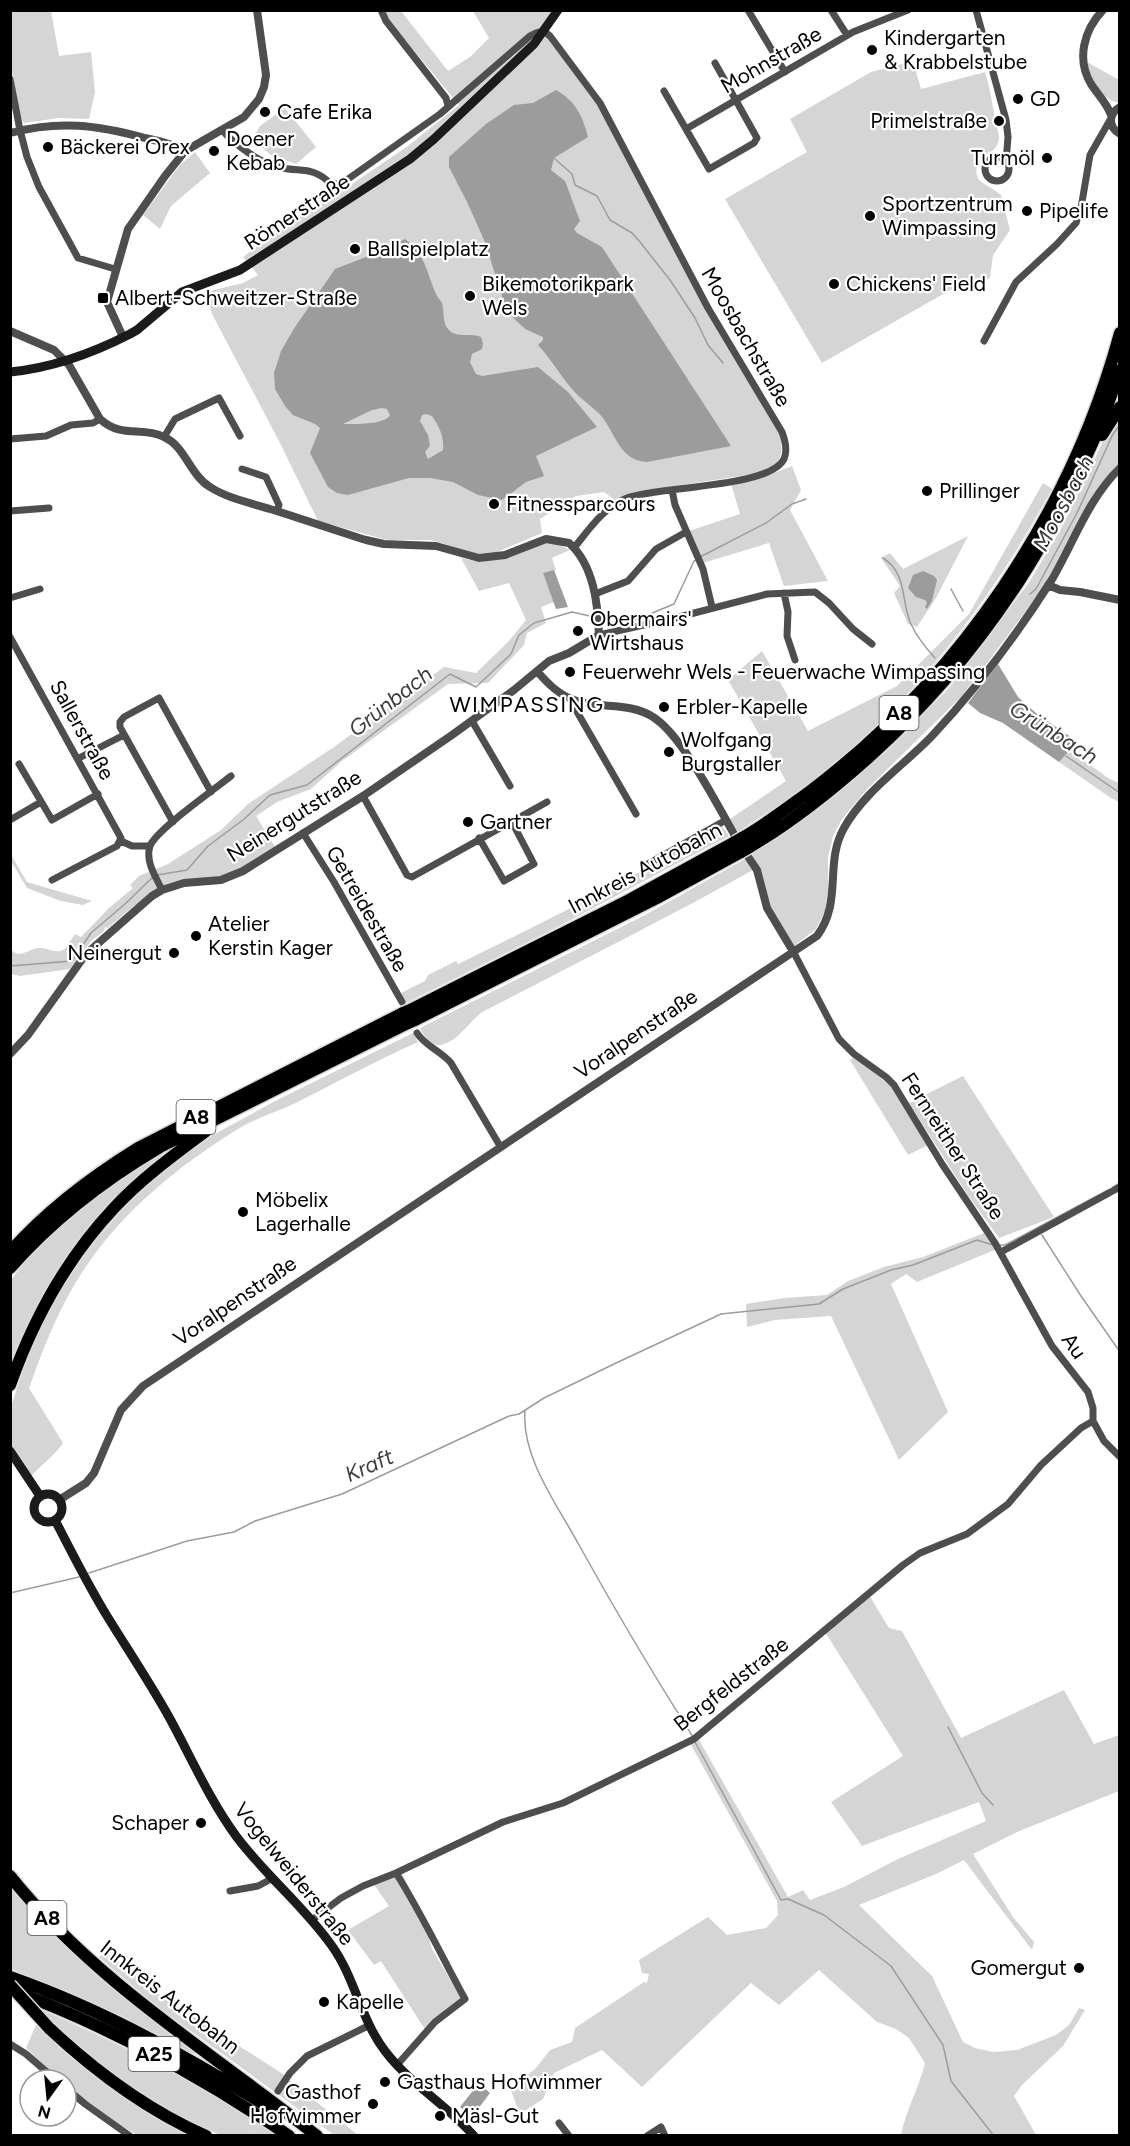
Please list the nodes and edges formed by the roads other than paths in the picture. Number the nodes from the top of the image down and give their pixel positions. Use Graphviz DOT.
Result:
graph roads {
  1 [pos="257,10"];
  2 [pos="381,10"];
  3 [pos="558,10"];
  4 [pos="748,10"];
  5 [pos="831,10"];
  6 [pos="976,10"];
  7 [pos="1103,10"];
  8 [pos="906,11"];
  9 [pos="544,32"];
  10 [pos="847,35"];
  11 [pos="714,63"];
  12 [pos="785,72"];
  13 [pos="10,79"];
  14 [pos="664,91"];
  15 [pos="736,99"];
  16 [pos="448,106"];
  17 [pos="1114,112"];
  18 [pos="686,129"];
  19 [pos="20,130"];
  20 [pos="222,130"];
  21 [pos="10,133"];
  22 [pos="1118,134"];
  23 [pos="1100,139"];
  24 [pos="1007,140"];
  25 [pos="185,151"];
  26 [pos="998,158"];
  27 [pos="1006,162"];
  28 [pos="115,269"];
  29 [pos="10,331"];
  30 [pos="1119,333"];
  31 [pos="123,337"];
  32 [pos="984,341"];
  33 [pos="65,360"];
  34 [pos="1119,370"];
  35 [pos="10,372"];
  36 [pos="1119,407"];
  37 [pos="100,419"];
  38 [pos="240,436"];
  39 [pos="164,437"];
  40 [pos="10,439"];
  41 [pos="1088,455"];
  42 [pos="1119,468"];
  43 [pos="242,470"];
  44 [pos="672,490"];
  45 [pos="49,508"];
  46 [pos="10,511"];
  47 [pos="277,511"];
  48 [pos="686,532"];
  49 [pos="574,548"];
  50 [pos="1048,585"];
  51 [pos="40,589"];
  52 [pos="784,592"];
  53 [pos="595,594"];
  54 [pos="10,598"];
  55 [pos="1119,600"];
  56 [pos="712,607"];
  57 [pos="599,635"];
  58 [pos="10,637"];
  59 [pos="872,644"];
  60 [pos="795,660"];
  61 [pos="537,671"];
  62 [pos="576,701"];
  63 [pos="471,721"];
  64 [pos="124,735"];
  65 [pos="79,758"];
  66 [pos="19,764"];
  67 [pos="231,776"];
  68 [pos="510,786"];
  69 [pos="211,792"];
  70 [pos="98,794"];
  71 [pos="363,796"];
  72 [pos="41,802"];
  73 [pos="547,802"];
  74 [pos="636,814"];
  75 [pos="10,820"];
  76 [pos="726,820"];
  77 [pos="173,822"];
  78 [pos="512,822"];
  79 [pos="303,833"];
  80 [pos="479,838"];
  81 [pos="121,841"];
  82 [pos="741,845"];
  83 [pos="150,846"];
  84 [pos="646,865"];
  85 [pos="52,880"];
  86 [pos="162,890"];
  87 [pos="794,953"];
  88 [pos="408,1014"];
  89 [pos="417,1033"];
  90 [pos="10,1054"];
  91 [pos="231,1112"];
  92 [pos="500,1146"];
  93 [pos="1119,1186"];
  94 [pos="998,1247"];
  95 [pos="10,1252"];
  96 [pos="10,1268"];
  97 [pos="10,1385"];
  98 [pos="1093,1421"];
  99 [pos="10,1451"];
  100 [pos="1119,1457"];
  101 [pos="40,1496"];
  102 [pos="59,1500"];
  103 [pos="55,1520"];
  104 [pos="396,1873"];
  105 [pos="10,1876"];
  106 [pos="273,1878"];
  107 [pos="230,1891"];
  108 [pos="312,1920"];
  109 [pos="10,1977"];
  110 [pos="10,1987"];
  111 [pos="370,2025"];
  112 [pos="10,2044"];
  113 [pos="397,2065"];
  114 [pos="42,2068"];
  115 [pos="278,2091"];
  116 [pos="78,2098"];
  117 [pos="559,2123"];
  118 [pos="130,2136"];
  119 [pos="206,2136"];
  120 [pos="290,2136"];
  121 [pos="312,2136"];
  122 [pos="317,2136"];
  123 [pos="474,2136"];
  124 [pos="569,2136"];
  125 [pos="647,2136"];
  126 [pos="665,2136"];
  1 -- 20 [label="street"];
  2 -- 16 [label="street"];
  3 -- 9 [label="main road, Römerstraße"];
  4 -- 12 [label="street"];
  5 -- 10 [label="street"];
  6 -- 24 [label="street"];
  7 -- 17 [label="street"];
  8 -- 10 [label="street, Mohnstraße"];
  9 -- 16 [label="street"];
  9 -- 31 [label="main road, Römerstraße"];
  9 -- 44 [label="street, Moosbachstraße"];
  10 -- 12 [label="street, Mohnstraße"];
  11 -- 15 [label="street"];
  12 -- 15 [label="street, Mohnstraße"];
  13 -- 19 [label="street"];
  14 -- 18 [label="street"];
  15 -- 18 [label="street, Mohnstraße"];
  15 -- 18 [label="street"];
  16 -- 20 [label="street"];
  17 -- 22 [label="street"];
  17 -- 23 [label="street"];
  19 -- 21 [label="street"];
  19 -- 25 [label="street"];
  19 -- 28 [label="street"];
  20 -- 25 [label="street"];
  22 -- 23 [label="street"];
  23 -- 32 [label="street"];
  24 -- 26 [label="street"];
  24 -- 27 [label="street"];
  25 -- 28 [label="street"];
  26 -- 27 [label="street"];
  26 -- 27 [label="street"];
  28 -- 31 [label="street"];
  29 -- 33 [label="street"];
  30 -- 82 [label="highway, Innkreis Autobahn / A8"];
  31 -- 33 [label="main road, Römerstraße"];
  33 -- 35 [label="main road, Römerstraße"];
  33 -- 37 [label="street"];
  34 -- 41 [label="highway, Innkreis Autobahn / A8"];
  36 -- 41 [label="highway"];
  37 -- 39 [label="street"];
  37 -- 40 [label="street"];
  38 -- 39 [label="street"];
  39 -- 47 [label="street"];
  41 -- 82 [label="highway, Innkreis Autobahn / A8"];
  42 -- 50 [label="street, Voralpenstraße"];
  43 -- 47 [label="street"];
  44 -- 48 [label="street"];
  44 -- 49 [label="street, Moosbachstraße"];
  45 -- 46 [label="street"];
  47 -- 49 [label="street"];
  48 -- 53 [label="street"];
  48 -- 56 [label="street"];
  49 -- 53 [label="street"];
  50 -- 55 [label="street"];
  50 -- 87 [label="street, Voralpenstraße"];
  51 -- 54 [label="street"];
  52 -- 56 [label="street"];
  52 -- 59 [label="street"];
  52 -- 60 [label="street"];
  53 -- 57 [label="street"];
  56 -- 57 [label="street"];
  57 -- 61 [label="street, Neinergutstraße"];
  58 -- 65 [label="street, Sallerstraße"];
  61 -- 62 [label="street, Fernreither Straße"];
  61 -- 63 [label="street, Neinergutstraße"];
  62 -- 74 [label="street"];
  62 -- 76 [label="street, Fernreither Straße"];
  63 -- 68 [label="street"];
  63 -- 71 [label="street, Neinergutstraße"];
  64 -- 65 [label="street"];
  64 -- 69 [label="street"];
  64 -- 77 [label="street"];
  65 -- 70 [label="street, Sallerstraße"];
  66 -- 72 [label="street"];
  67 -- 69 [label="street"];
  69 -- 77 [label="street"];
  70 -- 72 [label="street"];
  70 -- 81 [label="street, Sallerstraße"];
  71 -- 79 [label="street, Neinergutstraße"];
  71 -- 80 [label="street"];
  72 -- 75 [label="street"];
  73 -- 78 [label="street"];
  76 -- 82 [label="street, Fernreither Straße"];
  76 -- 84 [label="street"];
  77 -- 83 [label="street"];
  78 -- 80 [label="street"];
  78 -- 80 [label="street"];
  79 -- 86 [label="street, Neinergutstraße"];
  79 -- 88 [label="street, Getreidestraße"];
  81 -- 83 [label="street"];
  81 -- 85 [label="street"];
  82 -- 87 [label="street, Fernreither Straße"];
  82 -- 88 [label="highway, Innkreis Autobahn / A8"];
  83 -- 86 [label="street"];
  86 -- 90 [label="street, Neinergutstraße"];
  87 -- 92 [label="street, Voralpenstraße"];
  87 -- 94 [label="street, Fernreither Straße"];
  88 -- 91 [label="highway, Innkreis Autobahn / A8"];
  88 -- 95 [label="highway, Innkreis Autobahn / A8"];
  89 -- 92 [label="street"];
  91 -- 96 [label="highway, Innkreis Autobahn / A8"];
  91 -- 97 [label="highway"];
  92 -- 102 [label="street, Voralpenstraße"];
  93 -- 94 [label="street, Fernreither Straße"];
  94 -- 98 [label="street, Au"];
  98 -- 100 [label="street, Au"];
  98 -- 104 [label="street, Bergfeldstraße"];
  99 -- 101 [label="main road"];
  101 -- 102 [label="main road"];
  101 -- 103 [label="main road"];
  102 -- 103 [label="main road"];
  103 -- 106 [label="main road, Vogelweiderstraße"];
  104 -- 108 [label="street, Bergfeldstraße"];
  104 -- 113 [label="street"];
  105 -- 122 [label="highway, Innkreis Autobahn / A8"];
  106 -- 107 [label="street"];
  106 -- 108 [label="main road, Vogelweiderstraße"];
  108 -- 111 [label="main road, Vogelweiderstraße"];
  109 -- 121 [label="highway, A25"];
  110 -- 119 [label="highway, bridge"];
  110 -- 120 [label="highway, A25"];
  111 -- 113 [label="main road, Vogelweiderstraße"];
  111 -- 115 [label="street"];
  112 -- 114 [label="street"];
  113 -- 123 [label="main road, Vogelweiderstraße"];
  116 -- 118 [label="street"];
  117 -- 124 [label="street"];
  125 -- 126 [label="street"];
}
